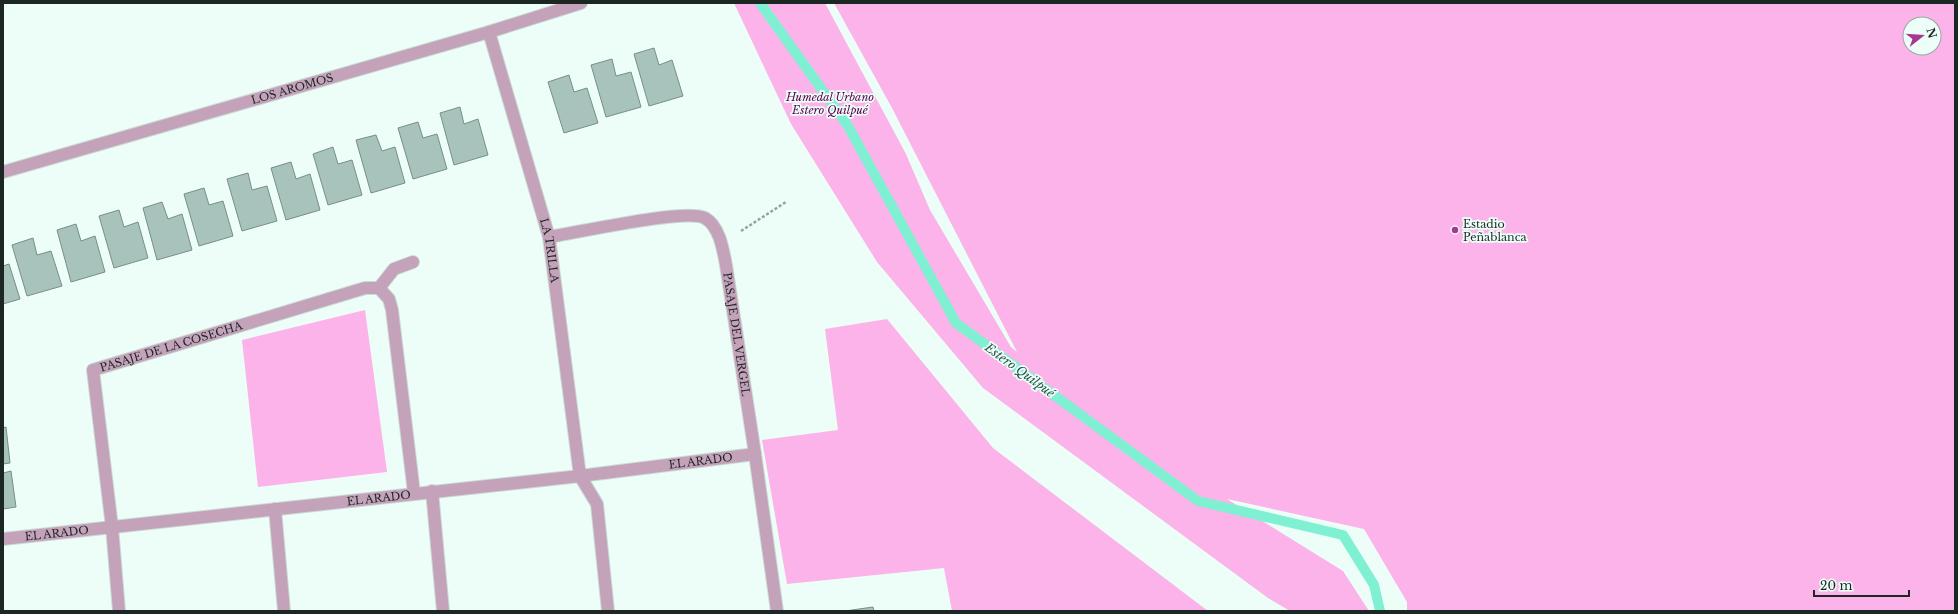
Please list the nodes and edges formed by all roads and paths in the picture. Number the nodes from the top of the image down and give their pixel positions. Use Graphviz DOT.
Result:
graph roads {
  1 [pos="581,3"];
  2 [pos="490,32"];
  3 [pos="3,172"];
  4 [pos="786,202"];
  5 [pos="550,237"];
  6 [pos="722,244"];
  7 [pos="413,262"];
  8 [pos="379,288"];
  9 [pos="755,454"];
  10 [pos="580,476"];
  11 [pos="432,491"];
  12 [pos="414,493"];
  13 [pos="275,509"];
  14 [pos="112,527"];
  15 [pos="3,539"];
  16 [pos="119,611"];
  17 [pos="284,611"];
  18 [pos="443,611"];
  19 [pos="608,611"];
  20 [pos="777,611"];
  1 -- 2 [label="street, LOS AROMOS"];
  2 -- 3 [label="street, LOS AROMOS"];
  2 -- 5 [label="street, LA TRILLA"];
  4 -- 6 [label="path"];
  5 -- 6 [label="street, PASAJE DEL VERGEL"];
  5 -- 10 [label="street, LA TRILLA"];
  6 -- 9 [label="street, PASAJE DEL VERGEL"];
  7 -- 8 [label="street"];
  8 -- 12 [label="street"];
  8 -- 14 [label="street, PASAJE DE LA COSECHA"];
  9 -- 10 [label="street, EL ARADO"];
  9 -- 20 [label="street, PASAJE DEL VERGEL"];
  10 -- 11 [label="street, EL ARADO"];
  10 -- 19 [label="street"];
  11 -- 12 [label="street, EL ARADO"];
  11 -- 18 [label="street"];
  12 -- 13 [label="street, EL ARADO"];
  13 -- 14 [label="street, EL ARADO"];
  13 -- 17 [label="street"];
  14 -- 15 [label="street, EL ARADO"];
  14 -- 16 [label="street"];
}
